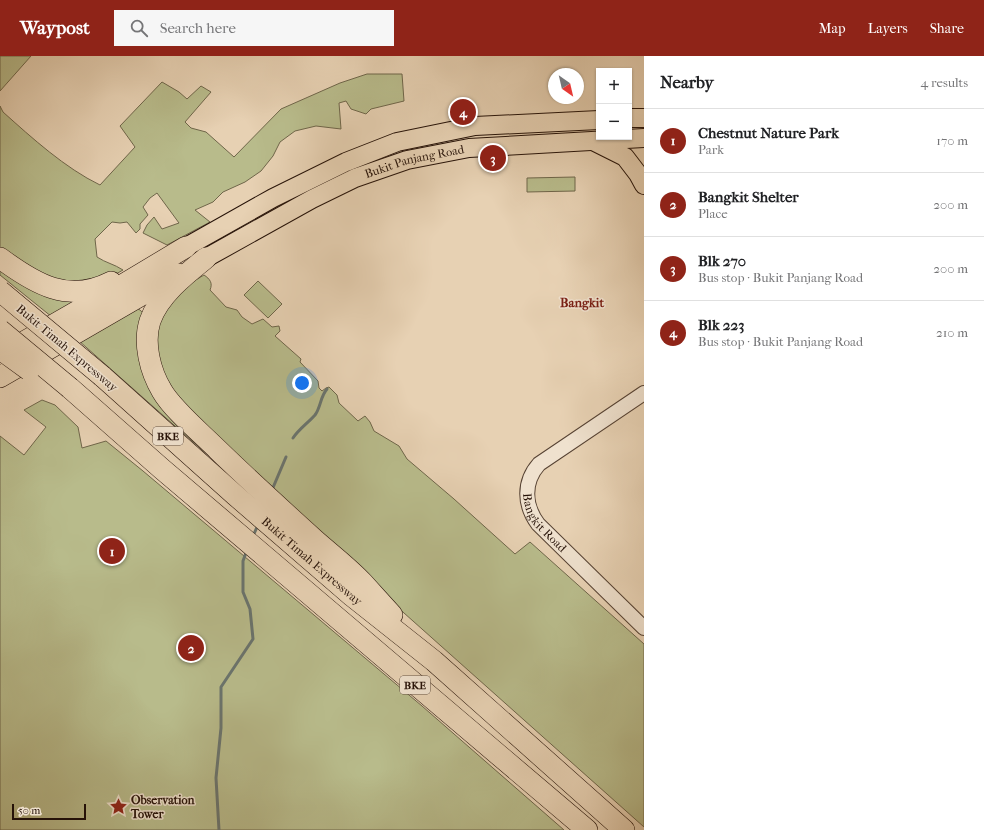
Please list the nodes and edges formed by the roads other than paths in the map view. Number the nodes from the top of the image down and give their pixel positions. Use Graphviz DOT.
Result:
graph roads {
  1 [pos="632,118"];
  2 [pos="644,118"];
  3 [pos="596,120"];
  4 [pos="644,138"];
  5 [pos="594,141"];
  6 [pos="644,185"];
  7 [pos="186,247"];
  8 [pos="0,258"];
  9 [pos="206,258"];
  10 [pos="0,291"];
  11 [pos="110,296"];
  12 [pos="0,330"];
  13 [pos="0,350"];
  14 [pos="0,356"];
  15 [pos="0,377"];
  16 [pos="62,389"];
  17 [pos="644,393"];
  18 [pos="357,589"];
  19 [pos="644,628"];
  20 [pos="587,830"];
  21 [pos="624,830"];
  1 -- 2 [label="main road"];
  3 -- 7 [label="main road, Bukit Panjang Road"];
  4 -- 5 [label="main road, Bukit Panjang Road"];
  5 -- 6 [label="main road"];
  5 -- 9 [label="main road, Bukit Panjang Road"];
  7 -- 11 [label="highway"];
  8 -- 11 [label="highway"];
  9 -- 11 [label="highway"];
  9 -- 18 [label="highway"];
  10 -- 18 [label="highway, Bukit Timah Expressway / BKE, bridge"];
  11 -- 14 [label="highway"];
  11 -- 15 [label="highway"];
  12 -- 16 [label="highway, bridge"];
  13 -- 16 [label="highway, bridge"];
  16 -- 20 [label="highway, BKE"];
  17 -- 19 [label="street, Bangkit Road"];
  18 -- 21 [label="highway, Bukit Timah Expressway / BKE"];
}
